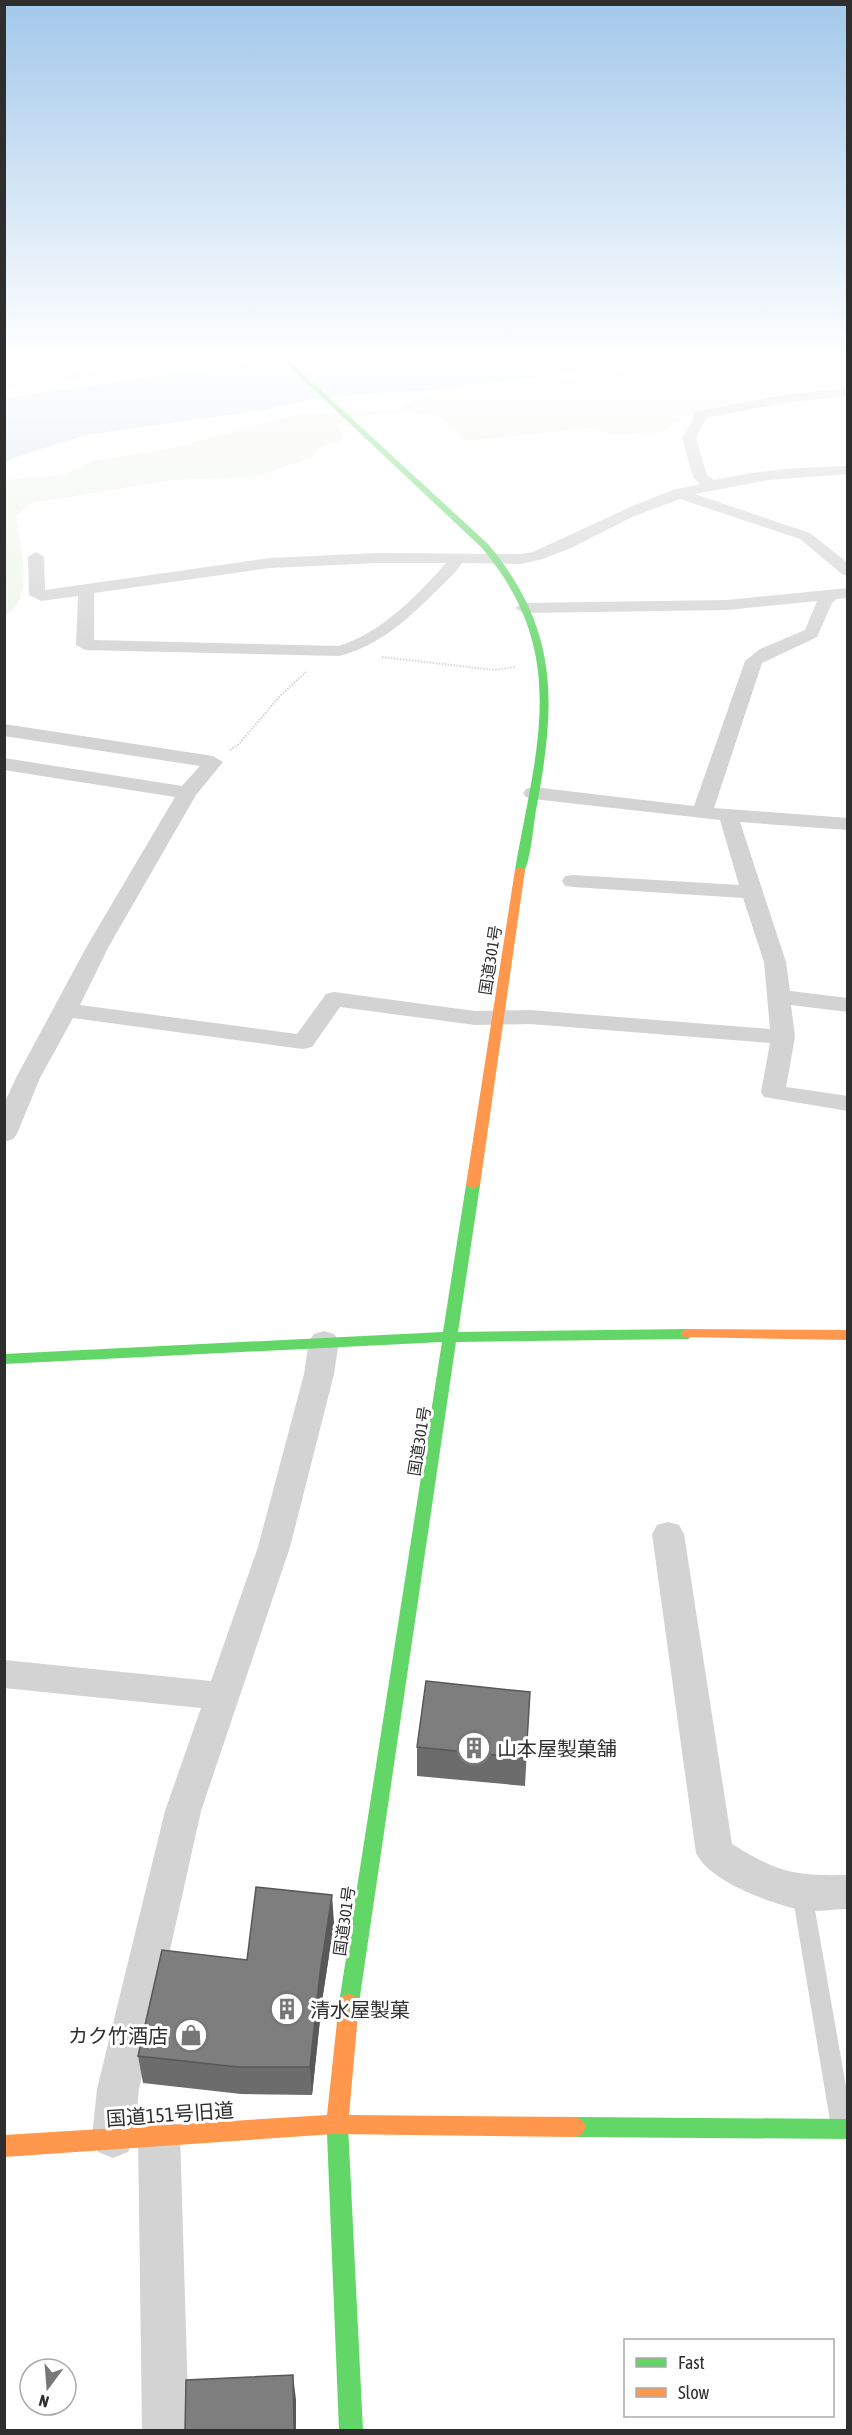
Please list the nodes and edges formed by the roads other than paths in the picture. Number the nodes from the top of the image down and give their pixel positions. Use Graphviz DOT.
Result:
graph roads {
  1 [pos="406,470"];
  2 [pos="698,470"];
  3 [pos="848,470"];
  4 [pos="710,484"];
  5 [pos="678,493"];
  6 [pos="36,557"];
  7 [pos="456,560"];
  8 [pos="498,560"];
  9 [pos="848,571"];
  10 [pos="86,590"];
  11 [pos="848,593"];
  12 [pos="829,597"];
  13 [pos="524,608"];
  14 [pos="4,730"];
  15 [pos="4,764"];
  16 [pos="532,793"];
  17 [pos="187,794"];
  18 [pos="702,813"];
  19 [pos="732,816"];
  20 [pos="848,824"];
  21 [pos="573,881"];
  22 [pos="752,892"];
  23 [pos="778,996"];
  24 [pos="848,1005"];
  25 [pos="66,1010"];
  26 [pos="497,1017"];
  27 [pos="783,1037"];
  28 [pos="848,1104"];
  29 [pos="4,1134"];
  30 [pos="848,1335"];
  31 [pos="452,1336"];
  32 [pos="324,1341"];
  33 [pos="4,1359"];
  34 [pos="668,1534"];
  35 [pos="4,1674"];
  36 [pos="222,1696"];
  37 [pos="848,1892"];
  38 [pos="802,1893"];
  39 [pos="337,2125"];
  40 [pos="159,2134"];
  41 [pos="846,2136"];
  42 [pos="113,2137"];
  43 [pos="4,2146"];
  44 [pos="166,2430"];
  45 [pos="351,2430"];
  1 -- 8 [label="main road, 国道301号"];
  2 -- 4 [label="street"];
  3 -- 4 [label="street"];
  4 -- 5 [label="street"];
  5 -- 8 [label="street"];
  5 -- 9 [label="street"];
  6 -- 10 [label="street"];
  7 -- 8 [label="street"];
  7 -- 10 [label="street"];
  7 -- 10 [label="street"];
  8 -- 13 [label="main road, 国道301号"];
  11 -- 12 [label="street"];
  12 -- 13 [label="street"];
  12 -- 18 [label="street"];
  13 -- 16 [label="main road, 国道301号"];
  14 -- 17 [label="street"];
  15 -- 17 [label="street"];
  16 -- 18 [label="street"];
  16 -- 26 [label="main road, 国道301号"];
  17 -- 25 [label="street"];
  18 -- 19 [label="street"];
  19 -- 20 [label="street"];
  19 -- 22 [label="street"];
  21 -- 22 [label="street"];
  22 -- 23 [label="street"];
  23 -- 24 [label="street"];
  23 -- 27 [label="street"];
  25 -- 26 [label="street"];
  25 -- 29 [label="street"];
  26 -- 27 [label="street"];
  26 -- 31 [label="main road, 国道301号"];
  27 -- 28 [label="street"];
  30 -- 31 [label="main road"];
  31 -- 32 [label="main road"];
  31 -- 39 [label="main road, 国道301号"];
  32 -- 33 [label="main road"];
  32 -- 36 [label="street"];
  34 -- 38 [label="street"];
  35 -- 36 [label="street"];
  36 -- 42 [label="street"];
  37 -- 38 [label="street"];
  38 -- 41 [label="lane"];
  39 -- 40 [label="main road, 国道151号旧道"];
  39 -- 41 [label="main road"];
  39 -- 45 [label="main road, 国道301号"];
  40 -- 42 [label="main road, 国道151号旧道"];
  40 -- 44 [label="street"];
  42 -- 43 [label="main road, 国道151号旧道"];
}
